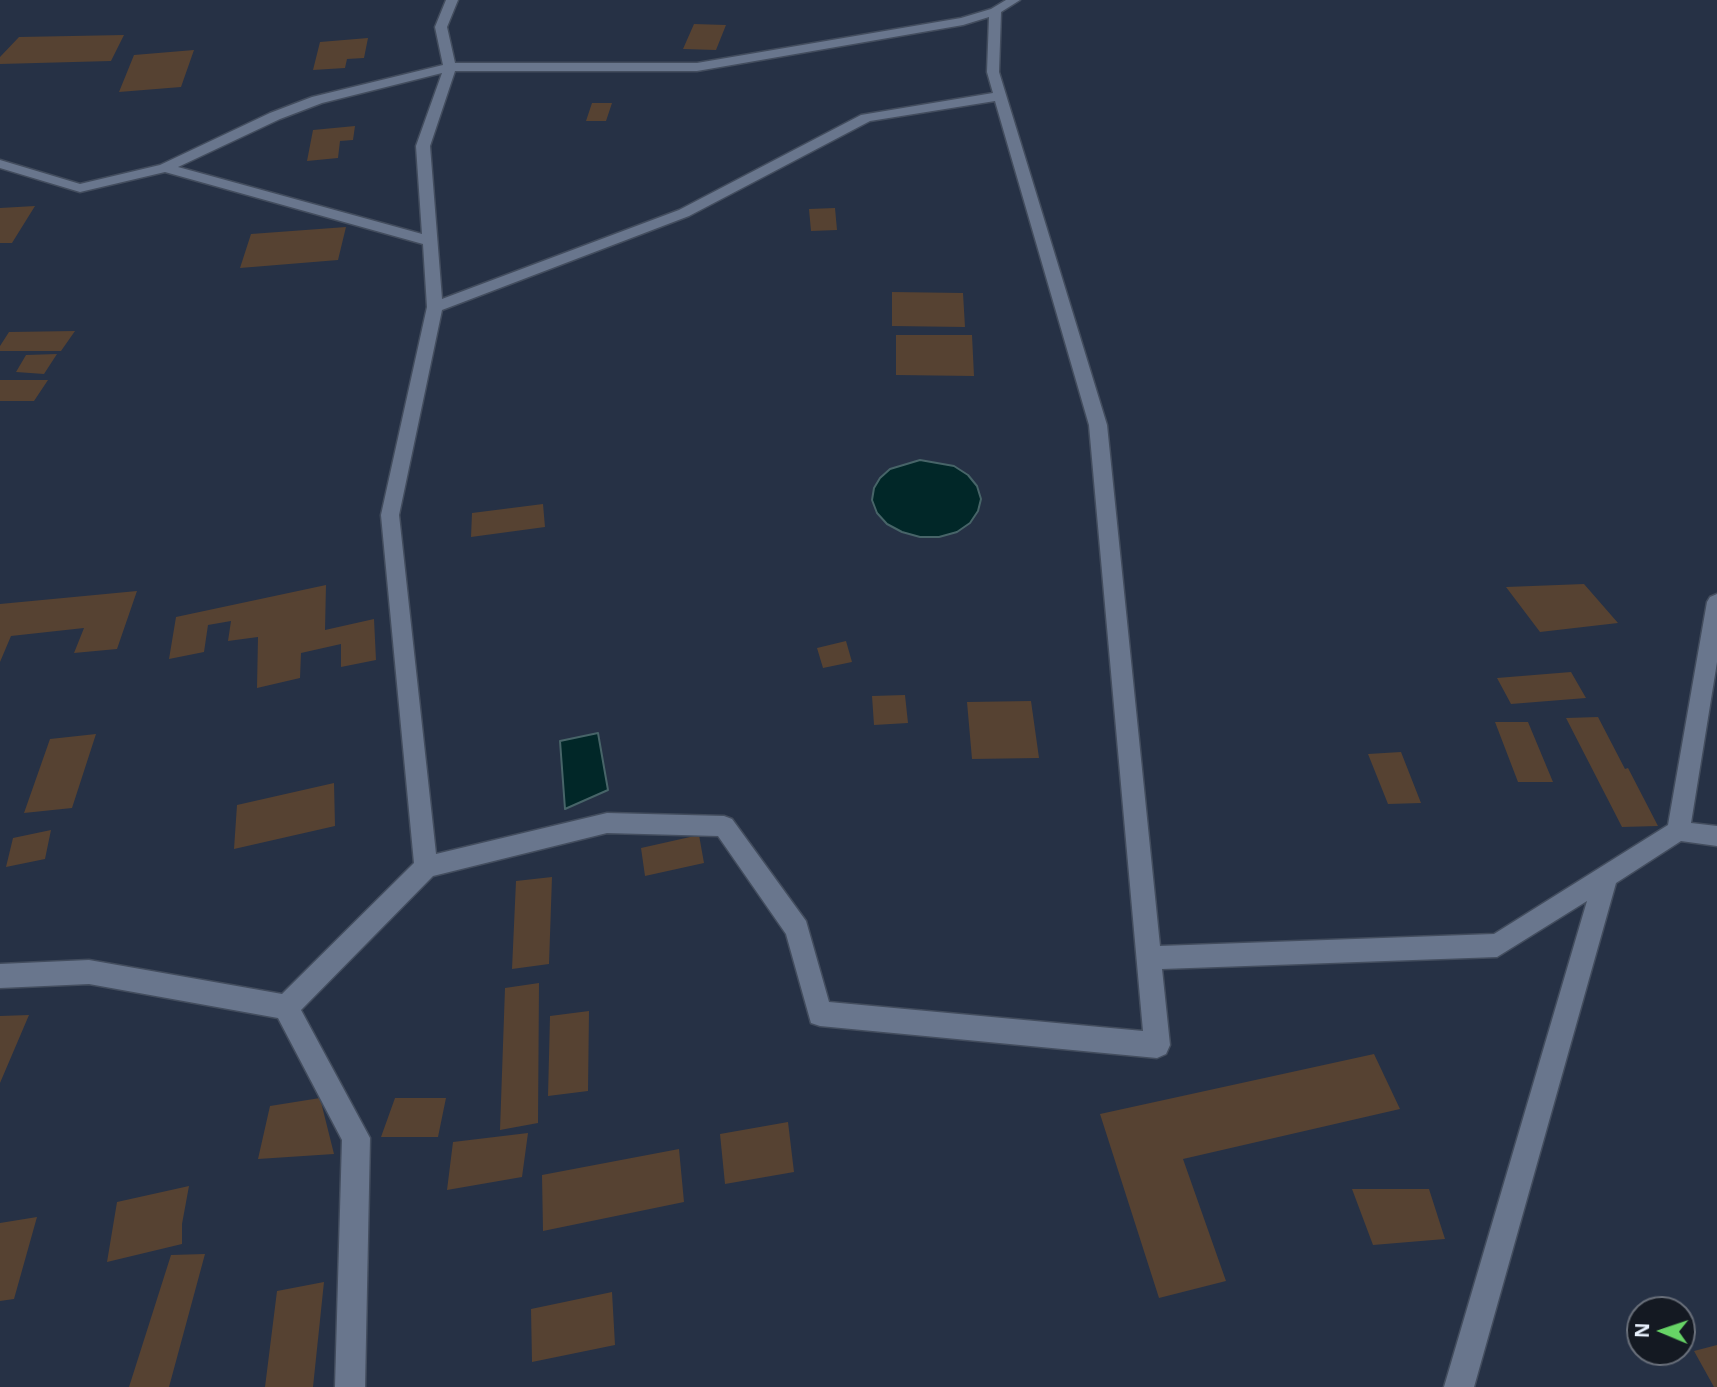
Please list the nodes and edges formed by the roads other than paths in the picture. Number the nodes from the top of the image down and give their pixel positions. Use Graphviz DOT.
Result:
graph roads {
  1 [pos="452,0"];
  2 [pos="1014,0"];
  3 [pos="995,11"];
  4 [pos="450,67"];
  5 [pos="1000,96"];
  6 [pos="0,164"];
  7 [pos="165,168"];
  8 [pos="430,242"];
  9 [pos="435,307"];
  10 [pos="1717,602"];
  11 [pos="1678,831"];
  12 [pos="1717,836"];
  13 [pos="426,867"];
  14 [pos="1606,877"];
  15 [pos="1149,958"];
  16 [pos="0,976"];
  17 [pos="286,1007"];
  18 [pos="351,1387"];
  19 [pos="1459,1387"];
  1 -- 4 [label="street"];
  2 -- 3 [label="street"];
  3 -- 4 [label="street"];
  3 -- 5 [label="street"];
  4 -- 7 [label="street"];
  4 -- 8 [label="street"];
  5 -- 9 [label="street"];
  5 -- 15 [label="street"];
  6 -- 7 [label="street"];
  7 -- 8 [label="street"];
  8 -- 9 [label="street"];
  9 -- 13 [label="street"];
  10 -- 11 [label="street"];
  11 -- 12 [label="street"];
  11 -- 14 [label="street"];
  13 -- 15 [label="street"];
  13 -- 17 [label="street"];
  14 -- 15 [label="street"];
  14 -- 19 [label="street"];
  16 -- 17 [label="street"];
  17 -- 18 [label="street"];
}
